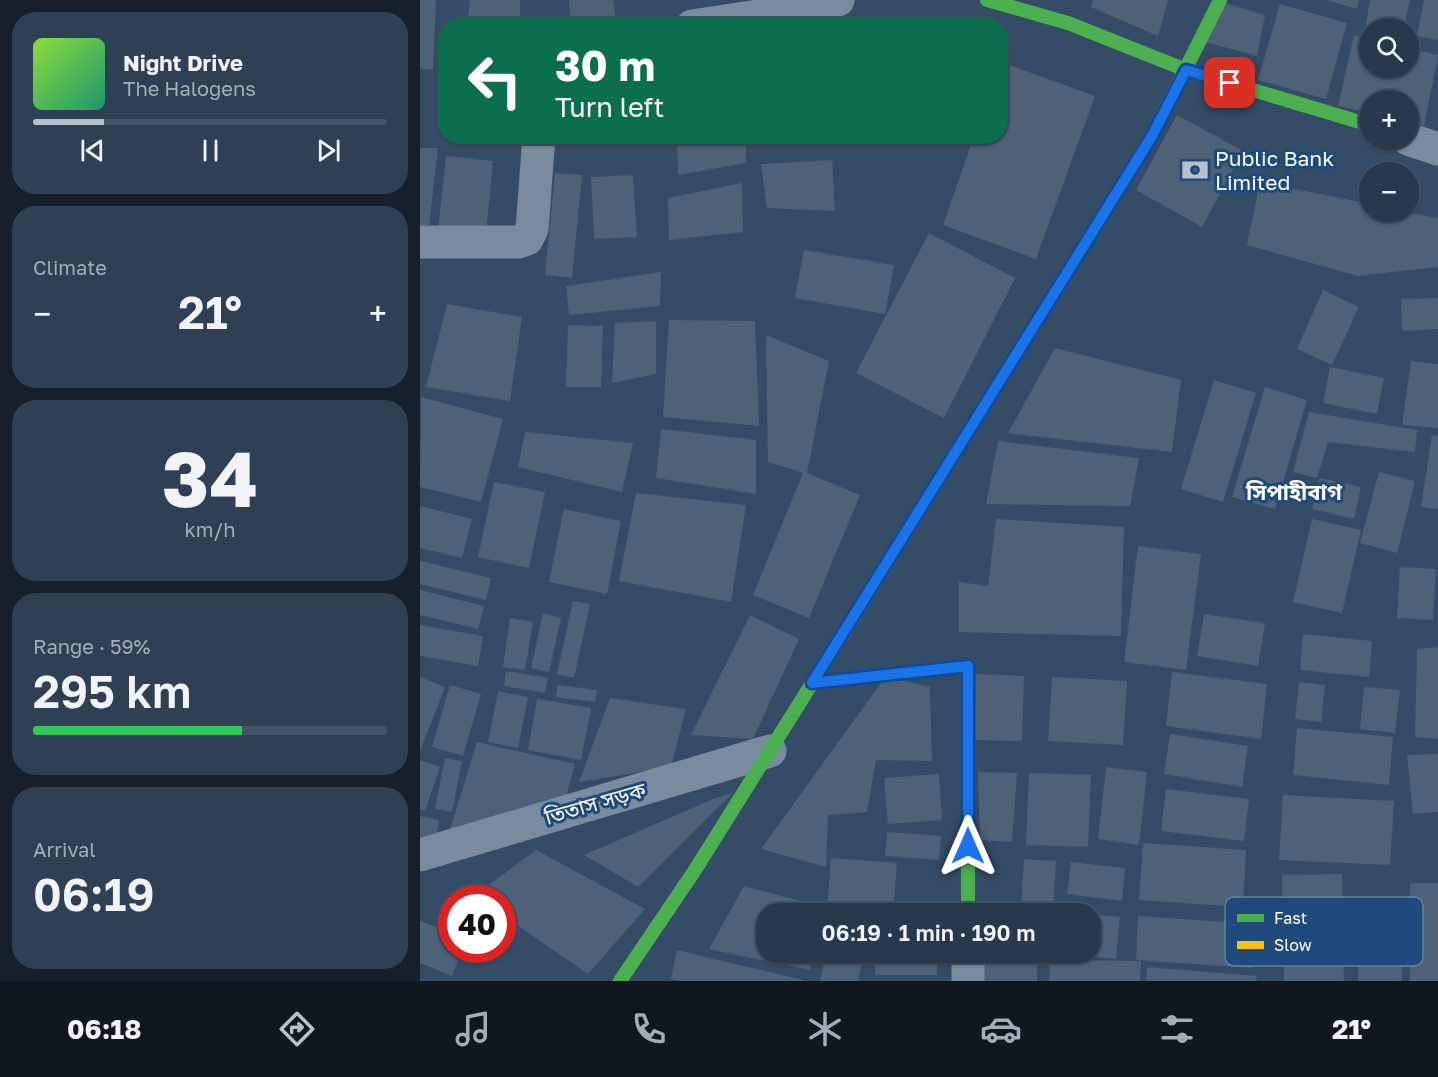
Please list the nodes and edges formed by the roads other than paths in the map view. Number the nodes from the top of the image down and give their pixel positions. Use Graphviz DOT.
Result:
graph roads {
  1 [pos="838,0"];
  2 [pos="987,0"];
  3 [pos="1220,0"];
  4 [pos="745,18"];
  5 [pos="1186,70"];
  6 [pos="1359,122"];
  7 [pos="1419,143"];
  8 [pos="538,144"];
  9 [pos="1438,149"];
  10 [pos="420,242"];
  11 [pos="812,683"];
  12 [pos="770,751"];
  13 [pos="420,855"];
  14 [pos="968,903"];
  15 [pos="968,963"];
  16 [pos="620,981"];
  17 [pos="968,981"];
  1 -- 4 [label="street"];
  2 -- 5 [label="street"];
  3 -- 5 [label="street"];
  5 -- 6 [label="street"];
  5 -- 11 [label="street"];
  7 -- 9 [label="street"];
  8 -- 10 [label="street"];
  11 -- 12 [label="street"];
  11 -- 14 [label="street"];
  12 -- 13 [label="street, তিতাস সড়ক"];
  12 -- 16 [label="street"];
  15 -- 17 [label="street"];
}
